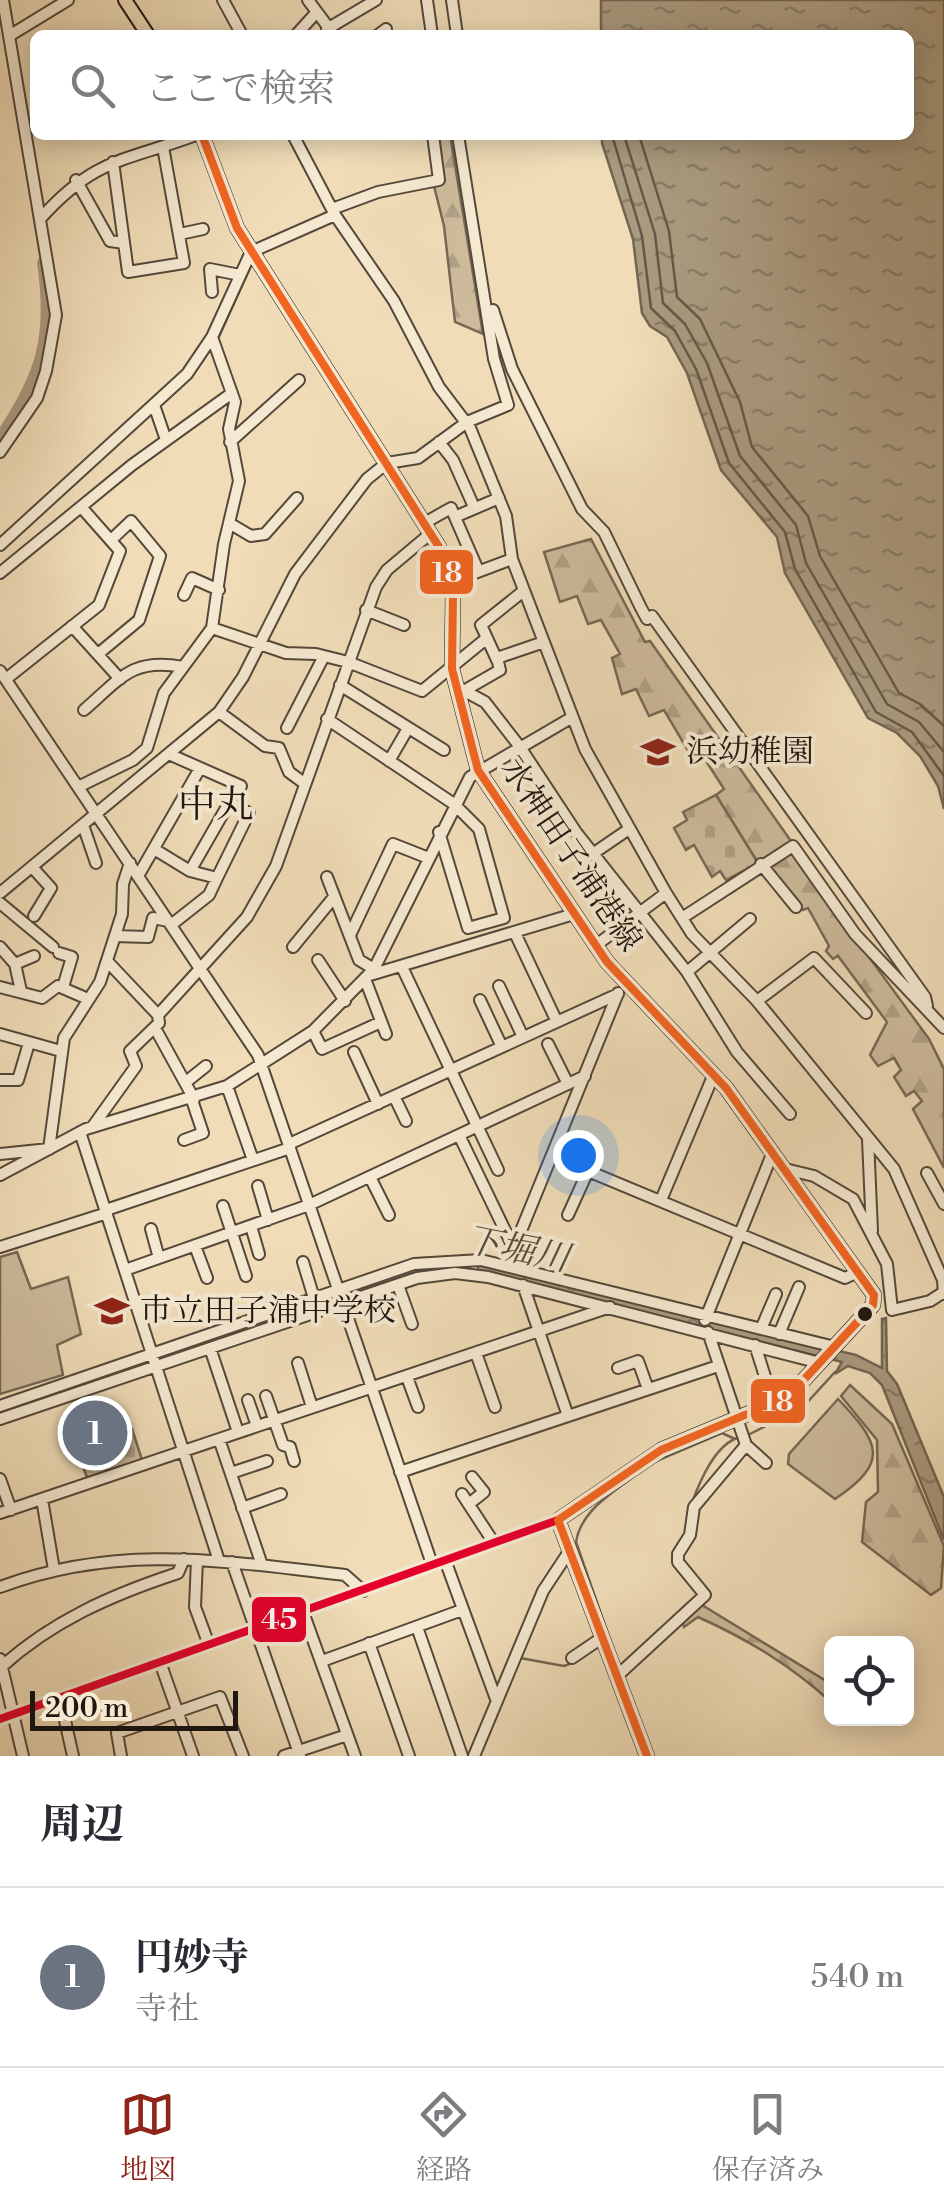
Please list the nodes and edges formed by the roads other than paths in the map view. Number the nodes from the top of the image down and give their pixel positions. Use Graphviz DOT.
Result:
graph roads {
  1 [pos="68,0"];
  2 [pos="124,0"];
  3 [pos="223,0"];
  4 [pos="308,0"];
  5 [pos="376,0"];
  6 [pos="427,0"];
  7 [pos="452,0"];
  8 [pos="4,2"];
  9 [pos="314,14"];
  10 [pos="145,30"];
  11 [pos="239,30"];
  12 [pos="300,30"];
  13 [pos="328,30"];
  14 [pos="333,30"];
  15 [pos="431,30"];
  16 [pos="456,30"];
  17 [pos="9,36"];
  18 [pos="184,140"];
  19 [pos="201,140"];
  20 [pos="296,140"];
  21 [pos="435,140"];
  22 [pos="459,140"];
  23 [pos="163,147"];
  24 [pos="113,162"];
  25 [pos="76,180"];
  26 [pos="334,212"];
  27 [pos="40,219"];
  28 [pos="202,229"];
  29 [pos="180,234"];
  30 [pos="124,243"];
  31 [pos="251,252"];
  32 [pos="240,276"];
  33 [pos="484,281"];
  34 [pos="212,292"];
  35 [pos="212,337"];
  36 [pos="298,380"];
  37 [pos="232,393"];
  38 [pos="154,405"];
  39 [pos="467,422"];
  40 [pos="166,440"];
  41 [pos="230,442"];
  42 [pos="438,442"];
  43 [pos="0,452"];
  44 [pos="386,464"];
  45 [pos="446,495"];
  46 [pos="297,498"];
  47 [pos="499,498"];
  48 [pos="474,507"];
  49 [pos="82,508"];
  50 [pos="454,512"];
  51 [pos="229,523"];
  52 [pos="429,527"];
  53 [pos="110,540"];
  54 [pos="0,545"];
  55 [pos="512,559"];
  56 [pos="478,570"];
  57 [pos="0,573"];
  58 [pos="451,582"];
  59 [pos="219,590"];
  60 [pos="521,593"];
  61 [pos="184,596"];
  62 [pos="366,610"];
  63 [pos="404,625"];
  64 [pos="72,626"];
  65 [pos="212,628"];
  66 [pos="487,638"];
  67 [pos="260,642"];
  68 [pos="541,643"];
  69 [pos="98,654"];
  70 [pos="324,656"];
  71 [pos="497,660"];
  72 [pos="348,662"];
  73 [pos="183,667"];
  74 [pos="452,667"];
  75 [pos="2,674"];
  76 [pos="120,679"];
  77 [pos="340,684"];
  78 [pos="463,688"];
  79 [pos="84,710"];
  80 [pos="219,712"];
  81 [pos="571,718"];
  82 [pos="327,719"];
  83 [pos="288,728"];
  84 [pos="407,730"];
  85 [pos="520,747"];
  86 [pos="444,750"];
  87 [pos="171,755"];
  88 [pos="389,761"];
  89 [pos="199,770"];
  90 [pos="478,770"];
  91 [pos="304,782"];
  92 [pos="78,787"];
  93 [pos="229,803"];
  94 [pos="454,804"];
  95 [pos="96,814"];
  96 [pos="83,825"];
  97 [pos="629,829"];
  98 [pos="439,832"];
  99 [pos="154,850"];
  100 [pos="594,853"];
  101 [pos="426,856"];
  102 [pos="96,863"];
  103 [pos="130,863"];
  104 [pos="761,864"];
  105 [pos="32,867"];
  106 [pos="190,871"];
  107 [pos="138,876"];
  108 [pos="328,877"];
  109 [pos="216,878"];
  110 [pos="666,893"];
  111 [pos="0,894"];
  112 [pos="334,897"];
  113 [pos="0,903"];
  114 [pos="796,907"];
  115 [pos="639,910"];
  116 [pos="574,914"];
  117 [pos="34,916"];
  118 [pos="682,918"];
  119 [pos="750,919"];
  120 [pos="170,923"];
  121 [pos="515,932"];
  122 [pos="115,936"];
  123 [pos="350,936"];
  124 [pos="595,946"];
  125 [pos="0,947"];
  126 [pos="292,948"];
  127 [pos="710,953"];
  128 [pos="34,956"];
  129 [pos="318,960"];
  130 [pos="107,961"];
  131 [pos="15,964"];
  132 [pos="402,966"];
  133 [pos="200,968"];
  134 [pos="687,972"];
  135 [pos="369,974"];
  136 [pos="499,986"];
  137 [pos="63,987"];
  138 [pos="0,988"];
  139 [pos="623,990"];
  140 [pos="21,991"];
  141 [pos="88,999"];
  142 [pos="480,1000"];
  143 [pos="345,1001"];
  144 [pos="757,1001"];
  145 [pos="926,1006"];
  146 [pos="866,1013"];
  147 [pos="158,1015"];
  148 [pos="382,1022"];
  149 [pos="557,1022"];
  150 [pos="155,1028"];
  151 [pos="944,1028"];
  152 [pos="313,1031"];
  153 [pos="0,1034"];
  154 [pos="386,1034"];
  155 [pos="522,1037"];
  156 [pos="29,1043"];
  157 [pos="548,1044"];
  158 [pos="502,1047"];
  159 [pos="62,1051"];
  160 [pos="354,1052"];
  161 [pos="261,1063"];
  162 [pos="206,1066"];
  163 [pos="451,1070"];
  164 [pos="714,1074"];
  165 [pos="584,1076"];
  166 [pos="0,1080"];
  167 [pos="186,1082"];
  168 [pos="568,1084"];
  169 [pos="227,1086"];
  170 [pos="394,1096"];
  171 [pos="193,1100"];
  172 [pos="378,1104"];
  173 [pos="790,1114"];
  174 [pos="406,1121"];
  175 [pos="92,1127"];
  176 [pos="476,1127"];
  177 [pos="80,1132"];
  178 [pos="459,1135"];
  179 [pos="184,1140"];
  180 [pos="868,1140"];
  181 [pos="290,1146"];
  182 [pos="49,1149"];
  183 [pos="772,1152"];
  184 [pos="0,1154"];
  185 [pos="552,1156"];
  186 [pos="253,1160"];
  187 [pos="785,1169"];
  188 [pos="498,1170"];
  189 [pos="588,1171"];
  190 [pos="927,1173"];
  191 [pos="0,1174"];
  192 [pos="370,1176"];
  193 [pos="258,1186"];
  194 [pos="661,1200"];
  195 [pos="944,1204"];
  196 [pos="224,1206"];
  197 [pos="309,1206"];
  198 [pos="107,1212"];
  199 [pos="389,1215"];
  200 [pos="568,1215"];
  201 [pos="268,1220"];
  202 [pos="251,1226"];
  203 [pos="150,1229"];
  204 [pos="872,1231"];
  205 [pos="738,1232"];
  206 [pos="232,1233"];
  207 [pos="195,1246"];
  208 [pos="0,1247"];
  209 [pos="514,1249"];
  210 [pos="259,1254"];
  211 [pos="159,1258"];
  212 [pos="303,1262"];
  213 [pos="507,1266"];
  214 [pos="125,1270"];
  215 [pos="858,1272"];
  216 [pos="246,1276"];
  217 [pos="207,1278"];
  218 [pos="398,1284"];
  219 [pos="522,1284"];
  220 [pos="799,1287"];
  221 [pos="338,1290"];
  222 [pos="944,1292"];
  223 [pos="776,1294"];
  224 [pos="314,1298"];
  225 [pos="343,1303"];
  226 [pos="610,1307"];
  227 [pos="706,1315"];
  228 [pos="412,1324"];
  229 [pos="761,1329"];
  230 [pos="538,1332"];
  231 [pos="705,1332"];
  232 [pos="779,1334"];
  233 [pos="755,1344"];
  234 [pos="210,1348"];
  235 [pos="476,1353"];
  236 [pos="828,1354"];
  237 [pos="154,1360"];
  238 [pos="298,1363"];
  239 [pos="718,1366"];
  240 [pos="618,1368"];
  241 [pos="407,1376"];
  242 [pos="372,1389"];
  243 [pos="648,1389"];
  244 [pos="266,1396"];
  245 [pos="248,1400"];
  246 [pos="774,1405"];
  247 [pos="0,1406"];
  248 [pos="312,1407"];
  249 [pos="418,1407"];
  250 [pos="495,1408"];
  251 [pos="568,1416"];
  252 [pos="0,1419"];
  253 [pos="274,1420"];
  254 [pos="737,1420"];
  255 [pos="257,1426"];
  256 [pos="238,1432"];
  257 [pos="219,1439"];
  258 [pos="746,1445"];
  259 [pos="184,1450"];
  260 [pos="267,1461"];
  261 [pos="294,1461"];
  262 [pos="766,1463"];
  263 [pos="400,1472"];
  264 [pos="231,1474"];
  265 [pos="472,1477"];
  266 [pos="0,1478"];
  267 [pos="281,1494"];
  268 [pos="462,1494"];
  269 [pos="42,1499"];
  270 [pos="470,1503"];
  271 [pos="242,1508"];
  272 [pos="5,1511"];
  273 [pos="558,1520"];
  274 [pos="494,1543"];
  275 [pos="570,1550"];
  276 [pos="445,1560"];
  277 [pos="219,1561"];
  278 [pos="232,1562"];
  279 [pos="197,1563"];
  280 [pos="432,1564"];
  281 [pos="181,1566"];
  282 [pos="262,1566"];
  283 [pos="54,1570"];
  284 [pos="556,1572"];
  285 [pos="0,1588"];
  286 [pos="364,1591"];
  287 [pos="558,1592"];
  288 [pos="462,1610"];
  289 [pos="303,1612"];
  290 [pos="416,1627"];
  291 [pos="254,1628"];
  292 [pos="602,1637"];
  293 [pos="369,1643"];
  294 [pos="209,1645"];
  295 [pos="572,1658"];
  296 [pos="322,1661"];
  297 [pos="160,1662"];
  298 [pos="1,1664"];
  299 [pos="617,1676"];
  300 [pos="60,1698"];
  301 [pos="496,1699"];
  302 [pos="177,1712"];
  303 [pos="14,1714"];
  304 [pos="0,1719"];
  305 [pos="347,1735"];
  306 [pos="299,1754"];
  307 [pos="23,1756"];
  308 [pos="73,1756"];
  309 [pos="121,1756"];
  310 [pos="193,1756"];
  311 [pos="243,1756"];
  312 [pos="284,1756"];
  313 [pos="355,1756"];
  314 [pos="410,1756"];
  315 [pos="462,1756"];
  316 [pos="474,1756"];
  317 [pos="647,1756"];
  1 -- 17 [label="street"];
  2 -- 10 [label="main road"];
  3 -- 11 [label="street"];
  4 -- 9 [label="street"];
  5 -- 14 [label="street"];
  6 -- 15 [label="street"];
  7 -- 16 [label="street"];
  8 -- 17 [label="street"];
  9 -- 12 [label="street"];
  9 -- 13 [label="street"];
  17 -- 27 [label="street"];
  18 -- 23 [label="street"];
  19 -- 31 [label="main road, 水神田子浦港線"];
  20 -- 26 [label="street"];
  21 -- 26 [label="street"];
  22 -- 33 [label="street"];
  23 -- 24 [label="street"];
  23 -- 29 [label="street"];
  24 -- 25 [label="street"];
  24 -- 30 [label="street"];
  25 -- 27 [label="street"];
  25 -- 30 [label="street"];
  26 -- 31 [label="street"];
  26 -- 39 [label="street"];
  27 -- 43 [label="street"];
  28 -- 29 [label="street"];
  29 -- 30 [label="street"];
  31 -- 32 [label="street"];
  31 -- 44 [label="main road, 水神田子浦港線"];
  32 -- 34 [label="street"];
  32 -- 35 [label="street"];
  33 -- 39 [label="street"];
  33 -- 145 [label="street"];
  35 -- 37 [label="street"];
  35 -- 38 [label="street"];
  36 -- 41 [label="street"];
  37 -- 40 [label="street"];
  37 -- 41 [label="street"];
  38 -- 40 [label="street"];
  38 -- 54 [label="street"];
  39 -- 42 [label="street"];
  39 -- 47 [label="street"];
  40 -- 49 [label="street"];
  41 -- 51 [label="street"];
  42 -- 44 [label="street"];
  42 -- 48 [label="street"];
  44 -- 52 [label="main road, 水神田子浦港線"];
  44 -- 67 [label="street"];
  45 -- 50 [label="street"];
  46 -- 51 [label="street"];
  47 -- 48 [label="street"];
  47 -- 55 [label="street"];
  48 -- 50 [label="street"];
  49 -- 53 [label="street"];
  49 -- 57 [label="street"];
  50 -- 52 [label="street"];
  50 -- 56 [label="street"];
  51 -- 59 [label="street"];
  52 -- 58 [label="main road, 水神田子浦港線"];
  52 -- 62 [label="street"];
  53 -- 64 [label="street"];
  53 -- 69 [label="street"];
  55 -- 56 [label="street"];
  55 -- 60 [label="street"];
  56 -- 58 [label="street"];
  58 -- 74 [label="main road, 水神田子浦港線"];
  59 -- 61 [label="street"];
  59 -- 65 [label="street"];
  60 -- 66 [label="street"];
  60 -- 68 [label="street"];
  62 -- 63 [label="street"];
  62 -- 72 [label="street"];
  64 -- 69 [label="street"];
  64 -- 75 [label="street"];
  65 -- 67 [label="street"];
  65 -- 73 [label="street"];
  66 -- 71 [label="street"];
  66 -- 74 [label="street"];
  67 -- 70 [label="street"];
  67 -- 80 [label="street"];
  68 -- 71 [label="street"];
  68 -- 81 [label="street"];
  69 -- 76 [label="street"];
  70 -- 72 [label="street"];
  70 -- 83 [label="street"];
  71 -- 78 [label="street"];
  72 -- 74 [label="street"];
  72 -- 77 [label="street"];
  73 -- 76 [label="street"];
  73 -- 92 [label="street"];
  74 -- 78 [label="main road, 水神田子浦港線"];
  75 -- 92 [label="street"];
  76 -- 79 [label="street"];
  77 -- 82 [label="street"];
  77 -- 84 [label="street"];
  78 -- 85 [label="street"];
  78 -- 90 [label="main road, 水神田子浦港線"];
  80 -- 87 [label="street"];
  80 -- 91 [label="street"];
  81 -- 85 [label="street"];
  81 -- 97 [label="street"];
  82 -- 88 [label="street"];
  82 -- 91 [label="street"];
  84 -- 86 [label="street"];
  84 -- 88 [label="street"];
  85 -- 90 [label="street"];
  85 -- 100 [label="street"];
  87 -- 89 [label="street"];
  87 -- 95 [label="street"];
  88 -- 94 [label="street"];
  89 -- 93 [label="street"];
  89 -- 99 [label="street"];
  90 -- 94 [label="street"];
  90 -- 116 [label="main road, 水神田子浦港線"];
  91 -- 133 [label="street"];
  92 -- 95 [label="street"];
  93 -- 106 [label="street"];
  93 -- 109 [label="street"];
  94 -- 98 [label="street"];
  94 -- 98 [label="street"];
  95 -- 96 [label="street"];
  95 -- 103 [label="street"];
  96 -- 102 [label="street"];
  96 -- 105 [label="street"];
  97 -- 100 [label="street"];
  97 -- 110 [label="street"];
  98 -- 101 [label="street"];
  99 -- 106 [label="street"];
  99 -- 107 [label="street"];
  100 -- 115 [label="street"];
  101 -- 123 [label="street"];
  101 -- 135 [label="street"];
  103 -- 107 [label="street"];
  103 -- 122 [label="street"];
  104 -- 114 [label="street"];
  104 -- 118 [label="street"];
  104 -- 145 [label="street"];
  105 -- 111 [label="street"];
  105 -- 117 [label="street"];
  106 -- 109 [label="street"];
  107 -- 120 [label="street"];
  108 -- 112 [label="street"];
  109 -- 120 [label="street"];
  110 -- 115 [label="street"];
  110 -- 118 [label="street"];
  112 -- 123 [label="street"];
  112 -- 126 [label="street"];
  113 -- 137 [label="street"];
  115 -- 124 [label="street"];
  115 -- 134 [label="street"];
  116 -- 121 [label="street"];
  116 -- 124 [label="main road, 水神田子浦港線"];
  118 -- 127 [label="street"];
  119 -- 127 [label="street"];
  120 -- 122 [label="street"];
  120 -- 133 [label="street"];
  121 -- 132 [label="street"];
  121 -- 149 [label="street"];
  122 -- 130 [label="street"];
  123 -- 135 [label="street"];
  124 -- 139 [label="main road, 水神田子浦港線"];
  125 -- 131 [label="street"];
  127 -- 134 [label="street"];
  127 -- 144 [label="street"];
  128 -- 131 [label="street"];
  129 -- 143 [label="street"];
  130 -- 141 [label="street"];
  130 -- 147 [label="street"];
  131 -- 140 [label="street"];
  132 -- 135 [label="street"];
  132 -- 163 [label="street"];
  133 -- 147 [label="street"];
  133 -- 161 [label="street"];
  134 -- 173 [label="street"];
  135 -- 143 [label="street"];
  135 -- 148 [label="street"];
  136 -- 155 [label="street"];
  137 -- 140 [label="street"];
  137 -- 141 [label="street"];
  138 -- 140 [label="street"];
  139 -- 149 [label="street"];
  139 -- 164 [label="main road, 水神田子浦港線"];
  139 -- 165 [label="street"];
  141 -- 159 [label="street"];
  142 -- 158 [label="street"];
  143 -- 152 [label="street"];
  144 -- 146 [label="street"];
  144 -- 180 [label="street"];
  145 -- 151 [label="street"];
  147 -- 150 [label="street"];
  148 -- 152 [label="street"];
  148 -- 154 [label="street"];
  149 -- 155 [label="street"];
  150 -- 167 [label="street"];
  150 -- 175 [label="street"];
  152 -- 161 [label="street"];
  153 -- 156 [label="street"];
  155 -- 158 [label="street"];
  156 -- 159 [label="street"];
  156 -- 166 [label="street"];
  157 -- 168 [label="street"];
  158 -- 163 [label="street"];
  159 -- 182 [label="street"];
  160 -- 172 [label="street"];
  161 -- 169 [label="street"];
  161 -- 181 [label="street"];
  162 -- 167 [label="street"];
  163 -- 170 [label="street"];
  163 -- 176 [label="street"];
  164 -- 183 [label="main road, 水神田子浦港線"];
  164 -- 194 [label="street"];
  165 -- 168 [label="street"];
  165 -- 185 [label="street"];
  167 -- 171 [label="street"];
  168 -- 176 [label="street"];
  169 -- 171 [label="street"];
  169 -- 186 [label="street"];
  170 -- 172 [label="street"];
  170 -- 174 [label="street"];
  171 -- 175 [label="street"];
  171 -- 179 [label="street"];
  172 -- 181 [label="street"];
  175 -- 177 [label="street"];
  176 -- 178 [label="street"];
  176 -- 188 [label="street"];
  177 -- 182 [label="street"];
  177 -- 198 [label="street"];
  178 -- 192 [label="street"];
  178 -- 209 [label="street"];
  180 -- 204 [label="street"];
  180 -- 222 [label="street"];
  181 -- 186 [label="street"];
  181 -- 197 [label="street"];
  182 -- 184 [label="street"];
  182 -- 191 [label="street"];
  183 -- 187 [label="main road, 水神田子浦港線"];
  183 -- 205 [label="street"];
  185 -- 189 [label="street"];
  185 -- 209 [label="street"];
  186 -- 198 [label="street"];
  187 -- 204 [label="street"];
  187 -- 215 [label="main road, 水神田子浦港線"];
  189 -- 194 [label="street"];
  189 -- 200 [label="street"];
  190 -- 195 [label="street"];
  192 -- 197 [label="street"];
  192 -- 199 [label="street"];
  193 -- 201 [label="street"];
  194 -- 205 [label="street"];
  196 -- 206 [label="street"];
  197 -- 201 [label="street"];
  197 -- 221 [label="street"];
  198 -- 208 [label="street"];
  198 -- 214 [label="street"];
  201 -- 202 [label="street"];
  202 -- 206 [label="street"];
  202 -- 210 [label="street"];
  203 -- 211 [label="street"];
  204 -- 222 [label="street"];
  205 -- 215 [label="street"];
  205 -- 227 [label="street"];
  206 -- 207 [label="street"];
  206 -- 216 [label="street"];
  207 -- 211 [label="street"];
  207 -- 217 [label="street"];
  209 -- 213 [label="street"];
  211 -- 214 [label="street"];
  212 -- 224 [label="street"];
  213 -- 221 [label="street"];
  213 -- 227 [label="street"];
  214 -- 237 [label="street"];
  215 -- 236 [label="main road, 水神田子浦港線"];
  218 -- 219 [label="street"];
  218 -- 225 [label="street"];
  218 -- 228 [label="street"];
  219 -- 226 [label="street"];
  219 -- 230 [label="street"];
  220 -- 232 [label="street"];
  221 -- 224 [label="street"];
  221 -- 225 [label="street"];
  223 -- 229 [label="street"];
  224 -- 237 [label="street"];
  225 -- 234 [label="street"];
  225 -- 242 [label="street"];
  226 -- 230 [label="street"];
  226 -- 231 [label="street"];
  227 -- 229 [label="street"];
  227 -- 231 [label="street"];
  229 -- 232 [label="street"];
  230 -- 235 [label="street"];
  230 -- 251 [label="street"];
  231 -- 233 [label="street"];
  231 -- 239 [label="street"];
  232 -- 236 [label="street"];
  233 -- 236 [label="street"];
  233 -- 246 [label="street"];
  234 -- 237 [label="street"];
  234 -- 256 [label="street"];
  235 -- 241 [label="street"];
  235 -- 250 [label="street"];
  236 -- 246 [label="main road, 水神田子浦港線"];
  237 -- 247 [label="street"];
  237 -- 252 [label="street"];
  237 -- 259 [label="street"];
  238 -- 248 [label="street"];
  239 -- 243 [label="street"];
  239 -- 254 [label="street"];
  240 -- 243 [label="street"];
  241 -- 242 [label="street"];
  241 -- 249 [label="street"];
  242 -- 248 [label="street"];
  242 -- 263 [label="street"];
  243 -- 251 [label="street"];
  244 -- 253 [label="street"];
  245 -- 255 [label="street"];
  246 -- 254 [label="main road, 水神田子浦港線"];
  248 -- 253 [label="street"];
  251 -- 263 [label="street"];
  253 -- 255 [label="street"];
  253 -- 261 [label="street"];
  254 -- 258 [label="street"];
  254 -- 273 [label="main road, 水神田子浦港線"];
  255 -- 256 [label="street"];
  256 -- 257 [label="street"];
  257 -- 259 [label="street"];
  257 -- 264 [label="street"];
  258 -- 262 [label="street"];
  258 -- 299 [label="street"];
  259 -- 269 [label="street"];
  259 -- 277 [label="street"];
  260 -- 264 [label="street"];
  263 -- 280 [label="street"];
  264 -- 271 [label="street"];
  265 -- 270 [label="street"];
  266 -- 272 [label="street"];
  267 -- 271 [label="street"];
  268 -- 270 [label="street"];
  269 -- 272 [label="street"];
  269 -- 283 [label="street"];
  270 -- 274 [label="street"];
  271 -- 282 [label="street"];
  273 -- 274 [label="street"];
  273 -- 275 [label="main road"];
  274 -- 276 [label="street"];
  275 -- 284 [label="street"];
  275 -- 292 [label="main road"];
  276 -- 280 [label="street"];
  276 -- 288 [label="street"];
  277 -- 278 [label="street"];
  277 -- 279 [label="street"];
  278 -- 282 [label="street"];
  278 -- 291 [label="street"];
  279 -- 281 [label="street"];
  279 -- 294 [label="street"];
  280 -- 286 [label="street"];
  281 -- 283 [label="street"];
  281 -- 298 [label="street"];
  282 -- 286 [label="street"];
  283 -- 285 [label="street"];
  284 -- 287 [label="street"];
  284 -- 301 [label="street"];
  286 -- 289 [label="street"];
  288 -- 290 [label="street"];
  288 -- 301 [label="street"];
  289 -- 291 [label="street"];
  289 -- 296 [label="street"];
  290 -- 293 [label="street"];
  290 -- 315 [label="street"];
  291 -- 294 [label="street"];
  291 -- 306 [label="street"];
  292 -- 295 [label="street"];
  292 -- 299 [label="main road"];
  293 -- 296 [label="street"];
  293 -- 314 [label="street"];
  294 -- 297 [label="street"];
  296 -- 305 [label="street"];
  297 -- 300 [label="street"];
  297 -- 302 [label="street"];
  298 -- 303 [label="street"];
  299 -- 317 [label="main road"];
  300 -- 303 [label="street"];
  300 -- 308 [label="street"];
  301 -- 316 [label="street"];
  302 -- 309 [label="street"];
  302 -- 310 [label="street"];
  302 -- 311 [label="street"];
  303 -- 304 [label="street"];
  303 -- 307 [label="street"];
  305 -- 306 [label="street"];
  305 -- 313 [label="street"];
  306 -- 312 [label="street"];
}
